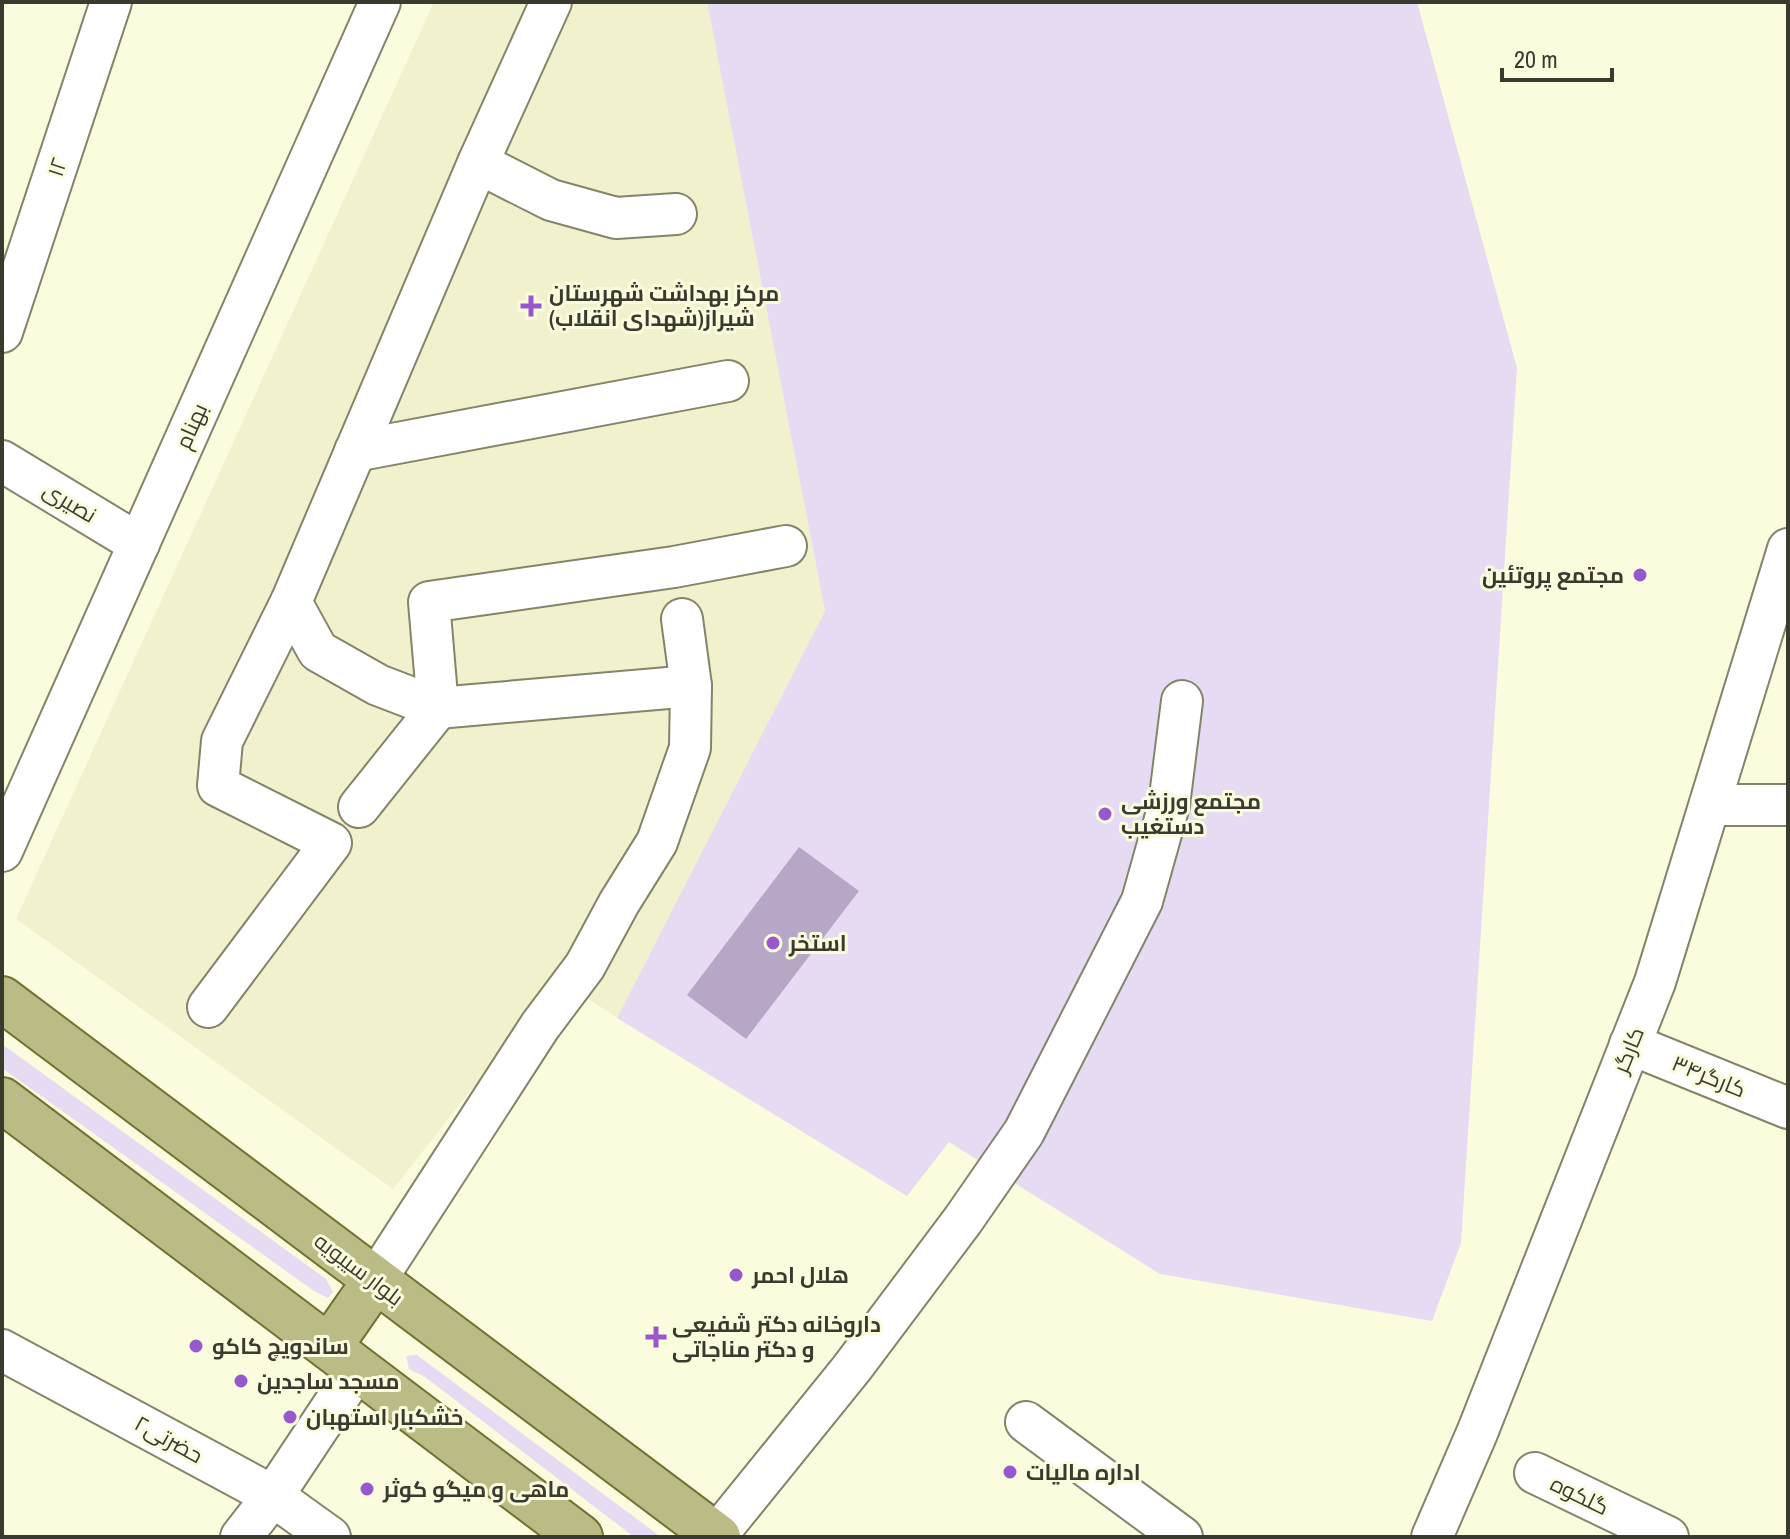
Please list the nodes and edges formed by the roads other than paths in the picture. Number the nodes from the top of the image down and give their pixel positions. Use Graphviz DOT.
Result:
graph roads {
  1 [pos="111,2"];
  2 [pos="380,2"];
  3 [pos="551,2"];
  4 [pos="478,163"];
  5 [pos="676,214"];
  6 [pos="2,332"];
  7 [pos="728,381"];
  8 [pos="355,451"];
  9 [pos="2,461"];
  10 [pos="139,544"];
  11 [pos="786,546"];
  12 [pos="1788,549"];
  13 [pos="291,602"];
  14 [pos="682,619"];
  15 [pos="691,686"];
  16 [pos="1182,701"];
  17 [pos="438,708"];
  18 [pos="1710,805"];
  19 [pos="1788,805"];
  20 [pos="359,807"];
  21 [pos="2,851"];
  22 [pos="2,999"];
  23 [pos="208,1007"];
  24 [pos="1630,1044"];
  25 [pos="2,1100"];
  26 [pos="1788,1108"];
  27 [pos="375,1281"];
  28 [pos="2,1350"];
  29 [pos="344,1358"];
  30 [pos="1026,1422"];
  31 [pos="1535,1473"];
  32 [pos="273,1496"];
  33 [pos="717,1536"];
  34 [pos="241,1537"];
  35 [pos="330,1537"];
  36 [pos="580,1537"];
  37 [pos="1182,1537"];
  38 [pos="1432,1537"];
  39 [pos="1668,1537"];
  1 -- 6 [label="street, ۱۲"];
  2 -- 10 [label="street, بهنام"];
  3 -- 4 [label="street"];
  4 -- 5 [label="street"];
  4 -- 8 [label="street"];
  7 -- 8 [label="street"];
  8 -- 13 [label="street"];
  9 -- 10 [label="street, نصیری"];
  10 -- 21 [label="street, بهنام"];
  11 -- 17 [label="street"];
  12 -- 18 [label="street, کارگر"];
  13 -- 17 [label="street"];
  13 -- 23 [label="street"];
  14 -- 15 [label="street"];
  15 -- 17 [label="street"];
  15 -- 27 [label="street"];
  16 -- 33 [label="street"];
  17 -- 20 [label="street"];
  18 -- 19 [label="street"];
  18 -- 24 [label="street, کارگر"];
  22 -- 27 [label="main road, بلوار سیبویه"];
  24 -- 26 [label="street, کارگر۳۴"];
  24 -- 38 [label="street, کارگر"];
  25 -- 29 [label="main road"];
  27 -- 29 [label="main road"];
  27 -- 33 [label="main road, بلوار سیبویه"];
  28 -- 32 [label="street, حضرتی۲"];
  29 -- 32 [label="street"];
  29 -- 36 [label="main road"];
  30 -- 37 [label="street"];
  31 -- 39 [label="street, گلکوه"];
  32 -- 34 [label="street"];
  32 -- 35 [label="street, حضرتی۲"];
}
